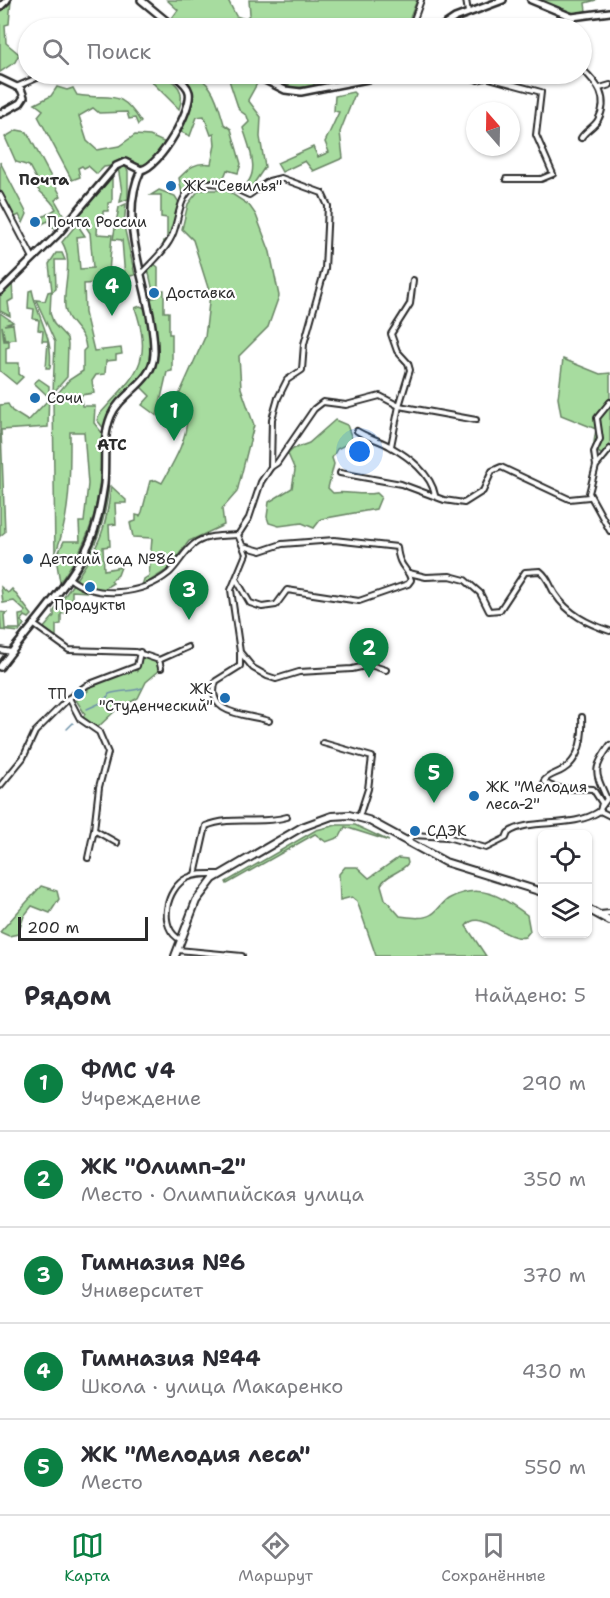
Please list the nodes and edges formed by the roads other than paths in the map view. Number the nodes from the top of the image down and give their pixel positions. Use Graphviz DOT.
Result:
graph roads {
  1 [pos="7,0"];
  2 [pos="141,0"];
  3 [pos="421,0"];
  4 [pos="466,0"];
  5 [pos="503,0"];
  6 [pos="531,0"];
  7 [pos="0,7"];
  8 [pos="468,12"];
  9 [pos="610,12"];
  10 [pos="162,18"];
  11 [pos="415,18"];
  12 [pos="458,18"];
  13 [pos="0,79"];
  14 [pos="592,80"];
  15 [pos="23,84"];
  16 [pos="184,84"];
  17 [pos="273,84"];
  18 [pos="344,84"];
  19 [pos="511,84"];
  20 [pos="610,85"];
  21 [pos="16,87"];
  22 [pos="600,88"];
  23 [pos="0,114"];
  24 [pos="581,138"];
  25 [pos="141,170"];
  26 [pos="506,179"];
  27 [pos="0,195"];
  28 [pos="33,258"];
  29 [pos="142,273"];
  30 [pos="413,280"];
  31 [pos="0,291"];
  32 [pos="610,402"];
  33 [pos="399,406"];
  34 [pos="476,420"];
  35 [pos="357,431"];
  36 [pos="391,447"];
  37 [pos="610,449"];
  38 [pos="596,466"];
  39 [pos="271,467"];
  40 [pos="340,473"];
  41 [pos="435,495"];
  42 [pos="589,496"];
  43 [pos="610,531"];
  44 [pos="238,535"];
  45 [pos="242,546"];
  46 [pos="410,573"];
  47 [pos="68,578"];
  48 [pos="236,578"];
  49 [pos="32,623"];
  50 [pos="610,631"];
  51 [pos="188,647"];
  52 [pos="0,650"];
  53 [pos="11,652"];
  54 [pos="140,652"];
  55 [pos="240,652"];
  56 [pos="159,660"];
  57 [pos="0,667"];
  58 [pos="161,668"];
  59 [pos="386,670"];
  60 [pos="69,698"];
  61 [pos="582,717"];
  62 [pos="269,721"];
  63 [pos="323,743"];
  64 [pos="610,745"];
  65 [pos="0,786"];
  66 [pos="601,808"];
  67 [pos="610,816"];
  68 [pos="359,817"];
  69 [pos="287,818"];
  70 [pos="94,830"];
  71 [pos="406,842"];
  72 [pos="117,843"];
  73 [pos="88,858"];
  74 [pos="220,874"];
  75 [pos="195,875"];
  76 [pos="538,890"];
  77 [pos="592,911"];
  78 [pos="610,913"];
  79 [pos="600,914"];
  80 [pos="610,921"];
  81 [pos="181,941"];
  82 [pos="176,953"];
  83 [pos="242,956"];
  1 -- 7 [label="street"];
  2 -- 10 [label="street"];
  3 -- 11 [label="street"];
  4 -- 8 [label="street"];
  5 -- 8 [label="street"];
  6 -- 9 [label="street"];
  8 -- 12 [label="street"];
  13 -- 21 [label="street"];
  14 -- 22 [label="street"];
  15 -- 21 [label="street"];
  16 -- 25 [label="street"];
  17 -- 18 [label="street"];
  19 -- 26 [label="street"];
  20 -- 22 [label="street"];
  21 -- 23 [label="street"];
  22 -- 24 [label="street"];
  25 -- 28 [label="street"];
  25 -- 29 [label="street"];
  27 -- 28 [label="street"];
  28 -- 31 [label="street"];
  29 -- 39 [label="street"];
  29 -- 47 [label="street"];
  30 -- 33 [label="street"];
  32 -- 38 [label="street"];
  33 -- 34 [label="street"];
  33 -- 36 [label="street"];
  33 -- 39 [label="street"];
  35 -- 36 [label="street"];
  36 -- 41 [label="street"];
  37 -- 38 [label="street"];
  38 -- 42 [label="street"];
  39 -- 44 [label="street"];
  40 -- 41 [label="street"];
  41 -- 42 [label="street"];
  42 -- 43 [label="street"];
  44 -- 45 [label="street"];
  44 -- 47 [label="street"];
  45 -- 46 [label="street"];
  45 -- 48 [label="street"];
  46 -- 48 [label="street"];
  46 -- 50 [label="street"];
  47 -- 49 [label="street"];
  48 -- 55 [label="street"];
  49 -- 53 [label="street"];
  49 -- 54 [label="street"];
  51 -- 56 [label="street"];
  52 -- 53 [label="street"];
  53 -- 57 [label="street"];
  54 -- 56 [label="street"];
  54 -- 60 [label="street"];
  55 -- 59 [label="street"];
  55 -- 62 [label="street"];
  56 -- 58 [label="street"];
  60 -- 65 [label="street"];
  60 -- 70 [label="street"];
  61 -- 66 [label="street"];
  63 -- 68 [label="street"];
  64 -- 66 [label="street"];
  66 -- 67 [label="street"];
  66 -- 71 [label="street"];
  68 -- 71 [label="main road"];
  68 -- 74 [label="main road"];
  69 -- 75 [label="street"];
  70 -- 72 [label="street"];
  70 -- 73 [label="street"];
  71 -- 76 [label="main road"];
  74 -- 75 [label="street"];
  74 -- 81 [label="main road"];
  75 -- 81 [label="street"];
  77 -- 79 [label="main road"];
  78 -- 79 [label="street"];
  79 -- 80 [label="main road"];
  81 -- 82 [label="main road"];
  82 -- 83 [label="street"];
}
